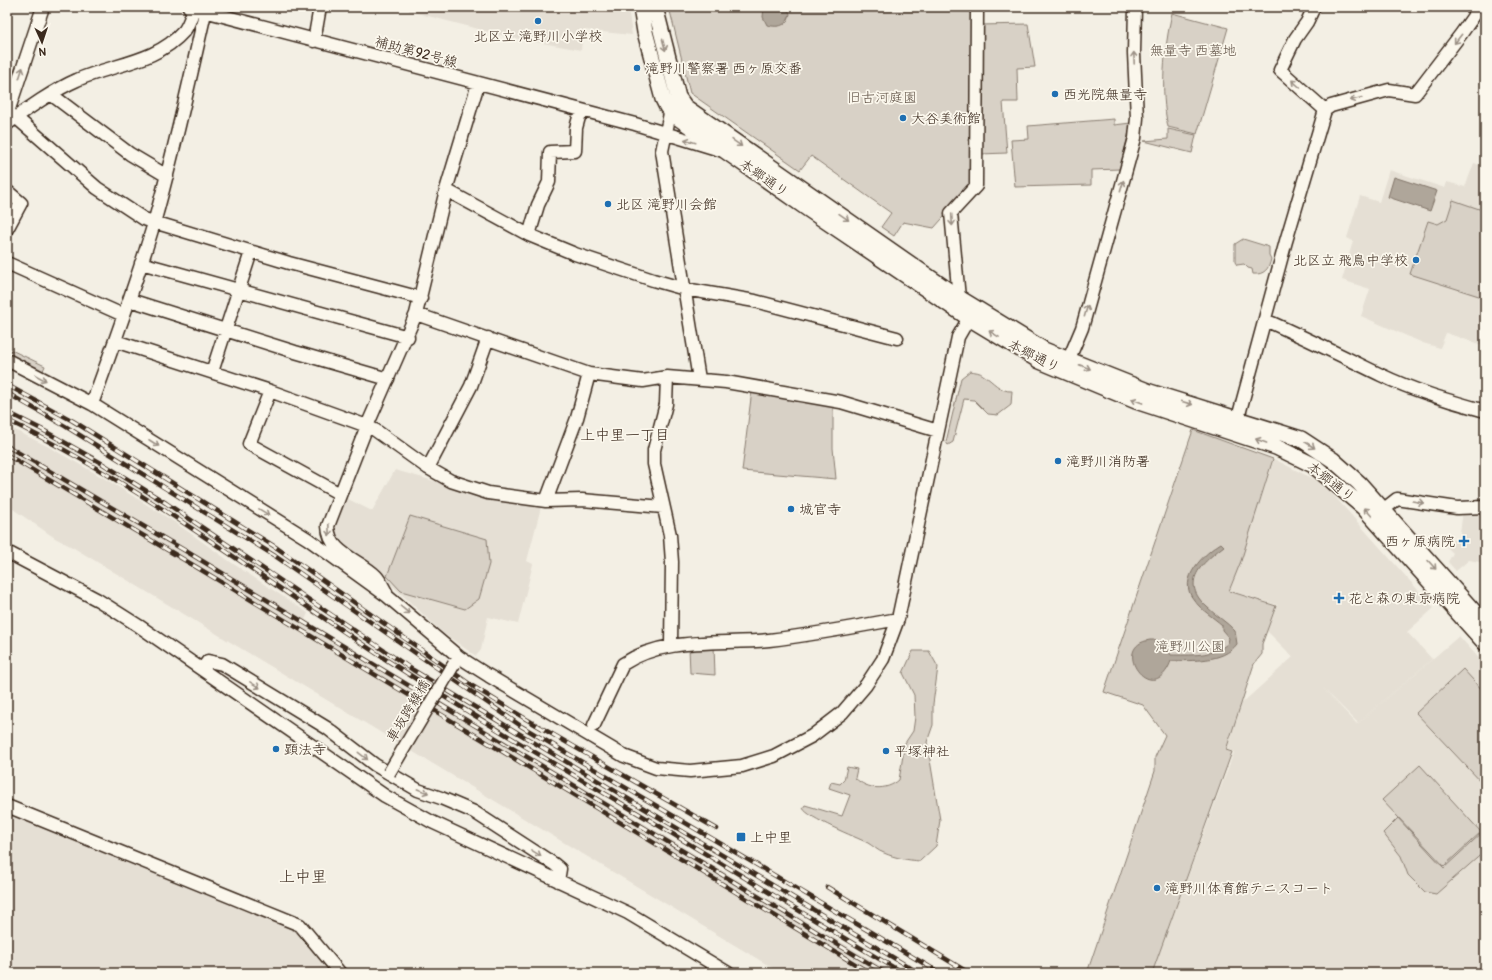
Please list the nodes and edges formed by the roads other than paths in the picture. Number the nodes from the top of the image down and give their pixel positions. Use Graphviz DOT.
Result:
graph roads {
  1 [pos="43,7"];
  2 [pos="320,7"];
  3 [pos="640,7"];
  4 [pos="655,7"];
  5 [pos="977,7"];
  6 [pos="1135,7"];
  7 [pos="1314,7"];
  8 [pos="1480,7"];
  9 [pos="196,10"];
  10 [pos="314,41"];
  11 [pos="673,77"];
  12 [pos="478,84"];
  13 [pos="660,90"];
  14 [pos="52,95"];
  15 [pos="581,110"];
  16 [pos="1325,110"];
  17 [pos="671,112"];
  18 [pos="9,119"];
  19 [pos="693,128"];
  20 [pos="666,130"];
  21 [pos="721,132"];
  22 [pos="727,153"];
  23 [pos="167,176"];
  24 [pos="446,190"];
  25 [pos="7,191"];
  26 [pos="154,223"];
  27 [pos="7,229"];
  28 [pos="529,235"];
  29 [pos="251,252"];
  30 [pos="7,262"];
  31 [pos="141,263"];
  32 [pos="685,289"];
  33 [pos="239,291"];
  34 [pos="421,298"];
  35 [pos="959,298"];
  36 [pos="130,300"];
  37 [pos="972,313"];
  38 [pos="416,314"];
  39 [pos="123,315"];
  40 [pos="1265,320"];
  41 [pos="226,331"];
  42 [pos="408,337"];
  43 [pos="488,338"];
  44 [pos="897,338"];
  45 [pos="115,341"];
  46 [pos="7,360"];
  47 [pos="1068,361"];
  48 [pos="212,372"];
  49 [pos="590,374"];
  50 [pos="667,377"];
  51 [pos="388,379"];
  52 [pos="699,379"];
  53 [pos="270,391"];
  54 [pos="92,404"];
  55 [pos="1485,411"];
  56 [pos="1238,418"];
  57 [pos="367,426"];
  58 [pos="938,431"];
  59 [pos="428,468"];
  60 [pos="340,494"];
  61 [pos="546,501"];
  62 [pos="663,506"];
  63 [pos="1485,507"];
  64 [pos="1383,510"];
  65 [pos="7,552"];
  66 [pos="387,596"];
  67 [pos="898,619"];
  68 [pos="1485,624"];
  69 [pos="1485,643"];
  70 [pos="671,646"];
  71 [pos="457,660"];
  72 [pos="202,669"];
  73 [pos="594,725"];
  74 [pos="389,773"];
  75 [pos="7,806"];
  76 [pos="558,881"];
  77 [pos="340,973"];
  78 [pos="728,973"];
  18 -- 1 [label="street, one-way"];
  2 -- 10 [label="street"];
  3 -- 13 [label="main road, 本郷通り"];
  4 -- 11 [label="main road, 本郷通り, one-way"];
  5 -- 35 [label="street, one-way"];
  47 -- 6 [label="street, one-way"];
  16 -- 7 [label="street, one-way"];
  8 -- 16 [label="street, one-way"];
  9 -- 10 [label="street, 補助第92号線"];
  9 -- 14 [label="street"];
  9 -- 23 [label="street"];
  10 -- 12 [label="street, 補助第92号線"];
  11 -- 17 [label="street"];
  11 -- 21 [label="main road, 本郷通り"];
  12 -- 15 [label="street, 補助第92号線"];
  12 -- 24 [label="street"];
  13 -- 17 [label="main road, 本郷通り"];
  13 -- 20 [label="street"];
  14 -- 18 [label="street"];
  14 -- 23 [label="street"];
  15 -- 20 [label="street, 補助第92号線"];
  15 -- 28 [label="street"];
  16 -- 40 [label="street"];
  17 -- 19 [label="main road, 本郷通り"];
  17 -- 20 [label="street"];
  18 -- 26 [label="street"];
  19 -- 20 [label="street, 補助第92号線"];
  19 -- 21 [label="street, 補助第92号線"];
  19 -- 22 [label="main road, 本郷通り"];
  22 -- 20 [label="street, 補助第92号線, one-way"];
  20 -- 32 [label="street"];
  21 -- 35 [label="main road, 本郷通り, one-way"];
  22 -- 37 [label="main road, 本郷通り"];
  23 -- 26 [label="street"];
  24 -- 28 [label="street"];
  24 -- 34 [label="street"];
  25 -- 27 [label="street"];
  26 -- 29 [label="street"];
  26 -- 31 [label="street"];
  28 -- 32 [label="street"];
  29 -- 33 [label="street"];
  29 -- 34 [label="street"];
  30 -- 39 [label="street"];
  31 -- 33 [label="street"];
  31 -- 36 [label="street"];
  32 -- 44 [label="street"];
  32 -- 52 [label="street"];
  33 -- 41 [label="street"];
  33 -- 42 [label="street"];
  34 -- 38 [label="street"];
  35 -- 37 [label="main road, 本郷通り"];
  36 -- 39 [label="street"];
  36 -- 41 [label="street"];
  37 -- 47 [label="main road, 本郷通り"];
  37 -- 58 [label="street"];
  69 -- 37 [label="main road, 本郷通り, one-way"];
  38 -- 42 [label="street"];
  38 -- 43 [label="street"];
  39 -- 45 [label="street"];
  40 -- 55 [label="street"];
  40 -- 56 [label="street"];
  41 -- 48 [label="street"];
  41 -- 51 [label="street"];
  42 -- 51 [label="street"];
  43 -- 49 [label="street"];
  43 -- 59 [label="street"];
  45 -- 48 [label="street"];
  45 -- 54 [label="street"];
  46 -- 54 [label="street, one-way"];
  47 -- 56 [label="main road, 本郷通り, one-way"];
  48 -- 53 [label="street"];
  49 -- 50 [label="street"];
  49 -- 61 [label="street"];
  50 -- 52 [label="street"];
  50 -- 62 [label="street"];
  51 -- 57 [label="street"];
  52 -- 58 [label="street"];
  53 -- 57 [label="street"];
  53 -- 60 [label="street"];
  54 -- 66 [label="street, one-way"];
  56 -- 64 [label="main road, 本郷通り, one-way"];
  57 -- 59 [label="street"];
  57 -- 60 [label="street"];
  58 -- 67 [label="street"];
  59 -- 61 [label="street"];
  60 -- 66 [label="street, one-way"];
  61 -- 62 [label="street"];
  62 -- 70 [label="street"];
  64 -- 63 [label="street, one-way"];
  64 -- 68 [label="main road, 本郷通り, one-way"];
  65 -- 72 [label="street"];
  66 -- 71 [label="street, one-way"];
  67 -- 70 [label="street"];
  67 -- 71 [label="street"];
  70 -- 73 [label="street"];
  71 -- 74 [label="street, 車坂跨線橋, bridge"];
  72 -- 74 [label="street, one-way"];
  72 -- 76 [label="street"];
  74 -- 76 [label="street, one-way"];
  75 -- 77 [label="street"];
  76 -- 78 [label="street"];
}
